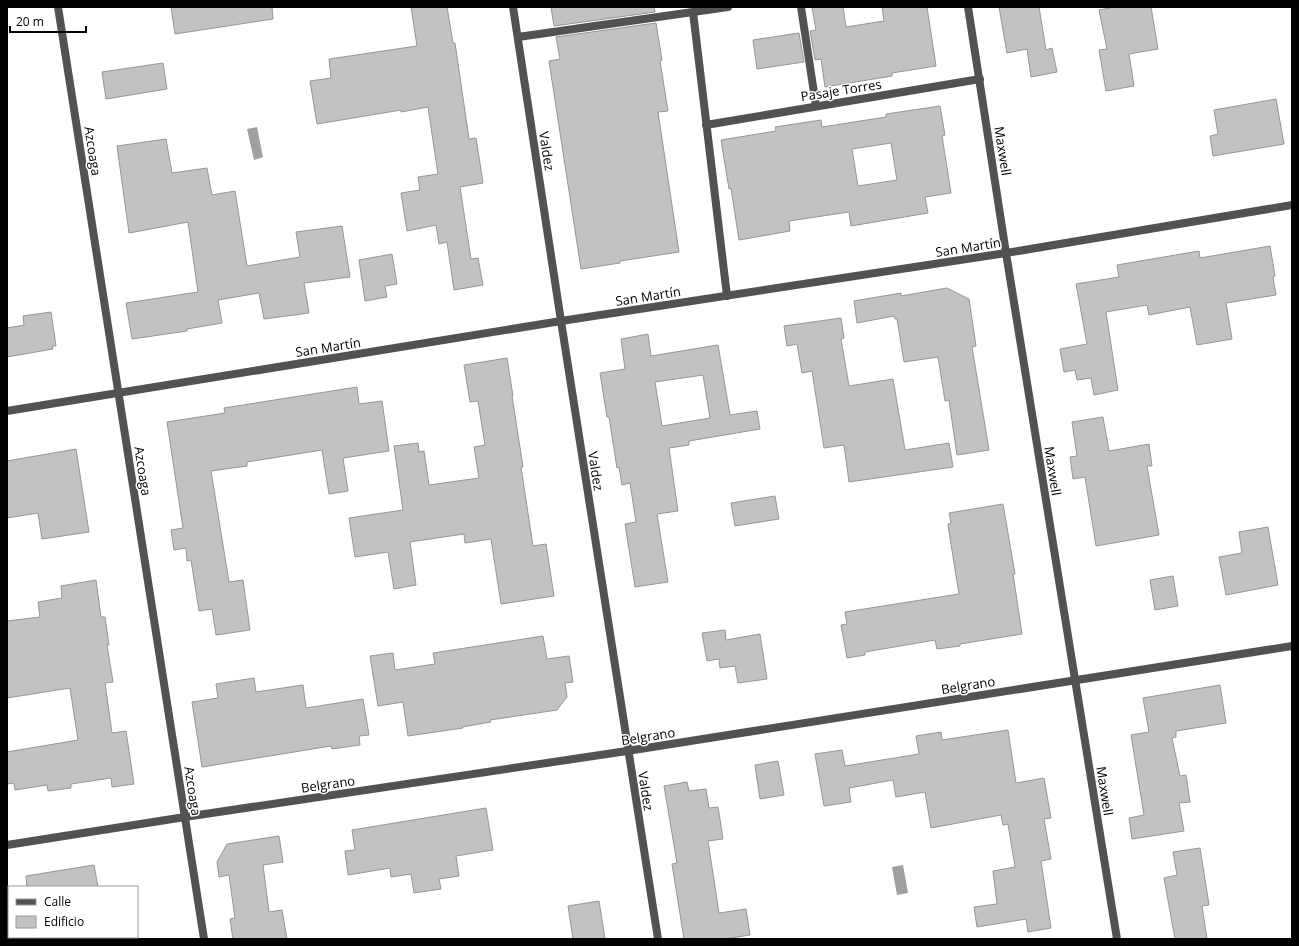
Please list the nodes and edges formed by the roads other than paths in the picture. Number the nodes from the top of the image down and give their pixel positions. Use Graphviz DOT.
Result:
graph roads {
  1 [pos="58,7"];
  2 [pos="513,7"];
  3 [pos="728,7"];
  4 [pos="801,7"];
  5 [pos="968,7"];
  6 [pos="692,12"];
  7 [pos="518,37"];
  8 [pos="980,79"];
  9 [pos="816,106"];
  10 [pos="706,125"];
  11 [pos="1292,205"];
  12 [pos="1006,253"];
  13 [pos="727,296"];
  14 [pos="561,321"];
  15 [pos="119,393"];
  16 [pos="7,411"];
  17 [pos="1292,646"];
  18 [pos="1075,680"];
  19 [pos="627,751"];
  20 [pos="185,817"];
  21 [pos="7,845"];
  22 [pos="204,939"];
  23 [pos="658,939"];
  24 [pos="1117,939"];
  1 -- 15 [label="street, Azcoaga"];
  2 -- 7 [label="street, Valdez"];
  3 -- 6 [label="street"];
  4 -- 9 [label="street"];
  5 -- 8 [label="street, Maxwell"];
  6 -- 7 [label="street"];
  6 -- 10 [label="street"];
  7 -- 14 [label="street, Valdez"];
  8 -- 9 [label="street, Pasaje Torres"];
  8 -- 12 [label="street, Maxwell"];
  9 -- 10 [label="street, Pasaje Torres"];
  10 -- 13 [label="street"];
  11 -- 12 [label="street, San Martín"];
  12 -- 13 [label="street, San Martín"];
  12 -- 18 [label="street, Maxwell"];
  13 -- 14 [label="street, San Martín"];
  14 -- 15 [label="street, San Martín"];
  14 -- 19 [label="street, Valdez"];
  15 -- 16 [label="street, San Martín"];
  15 -- 20 [label="street, Azcoaga"];
  17 -- 18 [label="street, Belgrano"];
  18 -- 19 [label="street, Belgrano"];
  18 -- 24 [label="street, Maxwell"];
  19 -- 20 [label="street, Belgrano"];
  19 -- 23 [label="street, Valdez"];
  20 -- 21 [label="street, Belgrano"];
  20 -- 22 [label="street, Azcoaga"];
}
